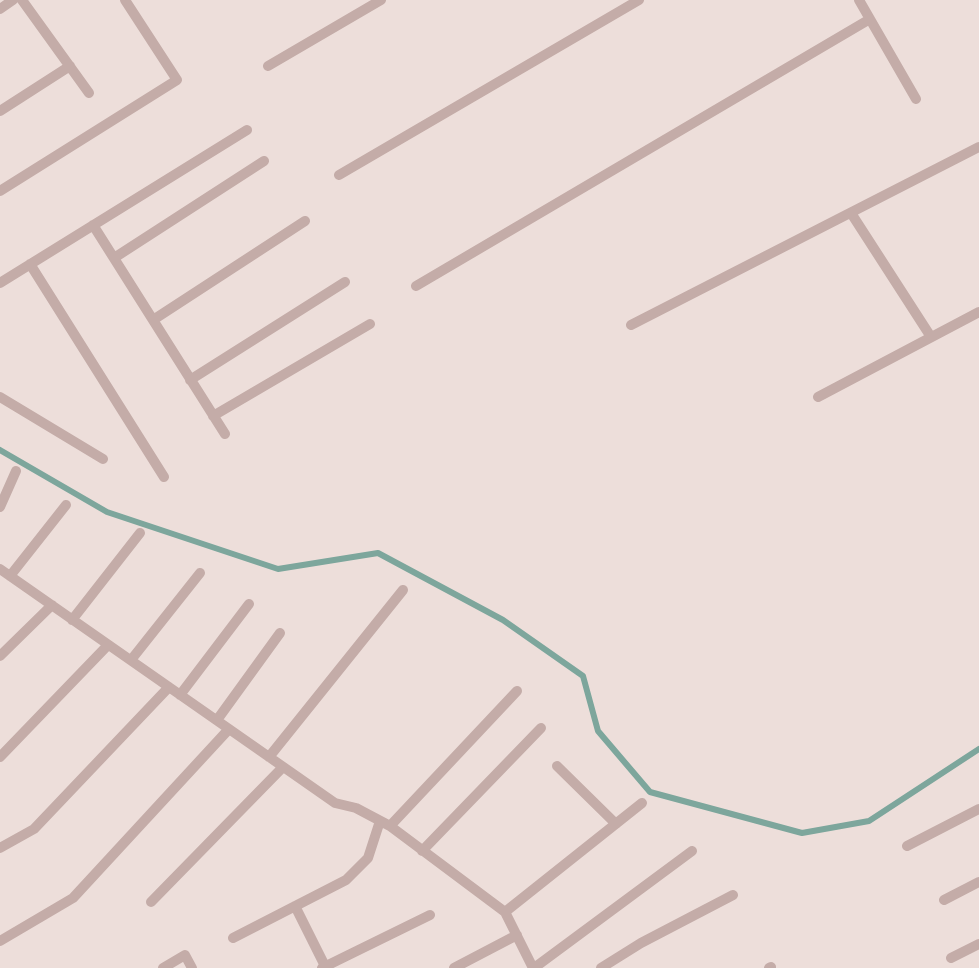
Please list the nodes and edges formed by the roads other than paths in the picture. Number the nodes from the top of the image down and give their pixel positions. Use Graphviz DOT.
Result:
graph roads {
  1 [pos="13,0"];
  2 [pos="22,0"];
  3 [pos="125,0"];
  4 [pos="381,0"];
  5 [pos="639,0"];
  6 [pos="859,0"];
  7 [pos="0,9"];
  8 [pos="870,19"];
  9 [pos="70,66"];
  10 [pos="268,66"];
  11 [pos="89,93"];
  12 [pos="916,99"];
  13 [pos="0,112"];
  14 [pos="247,130"];
  15 [pos="979,147"];
  16 [pos="264,161"];
  17 [pos="339,175"];
  18 [pos="0,191"];
  19 [pos="851,213"];
  20 [pos="305,221"];
  21 [pos="93,225"];
  22 [pos="114,258"];
  23 [pos="30,264"];
  24 [pos="345,282"];
  25 [pos="0,283"];
  26 [pos="416,286"];
  27 [pos="979,312"];
  28 [pos="153,320"];
  29 [pos="370,324"];
  30 [pos="631,326"];
  31 [pos="931,337"];
  32 [pos="190,380"];
  33 [pos="0,397"];
  34 [pos="818,397"];
  35 [pos="213,416"];
  36 [pos="225,434"];
  37 [pos="103,459"];
  38 [pos="16,471"];
  39 [pos="164,477"];
  40 [pos="66,505"];
  41 [pos="0,507"];
  42 [pos="140,533"];
  43 [pos="0,569"];
  44 [pos="200,573"];
  45 [pos="10,576"];
  46 [pos="403,590"];
  47 [pos="249,604"];
  48 [pos="52,605"];
  49 [pos="72,620"];
  50 [pos="280,633"];
  51 [pos="108,645"];
  52 [pos="0,656"];
  53 [pos="130,660"];
  54 [pos="169,687"];
  55 [pos="517,691"];
  56 [pos="180,695"];
  57 [pos="217,720"];
  58 [pos="541,728"];
  59 [pos="229,729"];
  60 [pos="269,757"];
  61 [pos="0,758"];
  62 [pos="557,766"];
  63 [pos="283,767"];
  64 [pos="642,803"];
  65 [pos="979,809"];
  66 [pos="380,821"];
  67 [pos="616,824"];
  68 [pos="390,826"];
  69 [pos="907,846"];
  70 [pos="0,848"];
  71 [pos="422,851"];
  72 [pos="692,851"];
  73 [pos="979,882"];
  74 [pos="733,895"];
  75 [pos="944,900"];
  76 [pos="151,902"];
  77 [pos="296,906"];
  78 [pos="505,912"];
  79 [pos="430,916"];
  80 [pos="516,935"];
  81 [pos="232,938"];
  82 [pos="0,941"];
  83 [pos="979,944"];
  84 [pos="951,958"];
  85 [pos="324,967"];
  86 [pos="163,968"];
  87 [pos="192,968"];
  88 [pos="454,968"];
  89 [pos="533,968"];
  90 [pos="601,968"];
  1 -- 7 [label="street"];
  2 -- 9 [label="street"];
  3 -- 18 [label="street"];
  4 -- 10 [label="street"];
  5 -- 17 [label="street"];
  6 -- 8 [label="street"];
  8 -- 12 [label="street"];
  8 -- 26 [label="street"];
  9 -- 11 [label="street"];
  9 -- 13 [label="street"];
  14 -- 21 [label="street"];
  15 -- 19 [label="street"];
  16 -- 22 [label="street"];
  19 -- 30 [label="street"];
  19 -- 31 [label="street"];
  20 -- 28 [label="street"];
  21 -- 22 [label="street"];
  21 -- 23 [label="street"];
  22 -- 28 [label="street"];
  23 -- 25 [label="street"];
  23 -- 39 [label="street"];
  24 -- 32 [label="street"];
  27 -- 31 [label="street"];
  28 -- 32 [label="street"];
  29 -- 35 [label="street"];
  31 -- 34 [label="street"];
  32 -- 35 [label="street"];
  33 -- 37 [label="street"];
  35 -- 36 [label="street"];
  38 -- 41 [label="street"];
  40 -- 45 [label="street"];
  42 -- 49 [label="street"];
  43 -- 45 [label="street"];
  44 -- 53 [label="street"];
  45 -- 48 [label="street"];
  46 -- 60 [label="street"];
  47 -- 56 [label="street"];
  48 -- 49 [label="street"];
  48 -- 52 [label="street"];
  49 -- 51 [label="street"];
  50 -- 57 [label="street"];
  51 -- 53 [label="street"];
  51 -- 61 [label="street"];
  53 -- 54 [label="street"];
  54 -- 56 [label="street"];
  54 -- 70 [label="street"];
  55 -- 68 [label="street"];
  56 -- 57 [label="street"];
  57 -- 59 [label="street"];
  58 -- 71 [label="street"];
  59 -- 60 [label="street"];
  59 -- 82 [label="street"];
  60 -- 63 [label="street"];
  62 -- 67 [label="street"];
  63 -- 66 [label="street"];
  63 -- 76 [label="street"];
  64 -- 67 [label="street"];
  65 -- 69 [label="street"];
  66 -- 68 [label="street"];
  66 -- 77 [label="street"];
  67 -- 78 [label="street"];
  68 -- 71 [label="street"];
  71 -- 78 [label="street"];
  72 -- 89 [label="street"];
  73 -- 75 [label="street"];
  74 -- 90 [label="street"];
  77 -- 81 [label="street"];
  77 -- 85 [label="street"];
  78 -- 80 [label="street"];
  79 -- 85 [label="street"];
  80 -- 88 [label="street"];
  80 -- 89 [label="street"];
  83 -- 84 [label="street"];
  86 -- 87 [label="street"];
}
